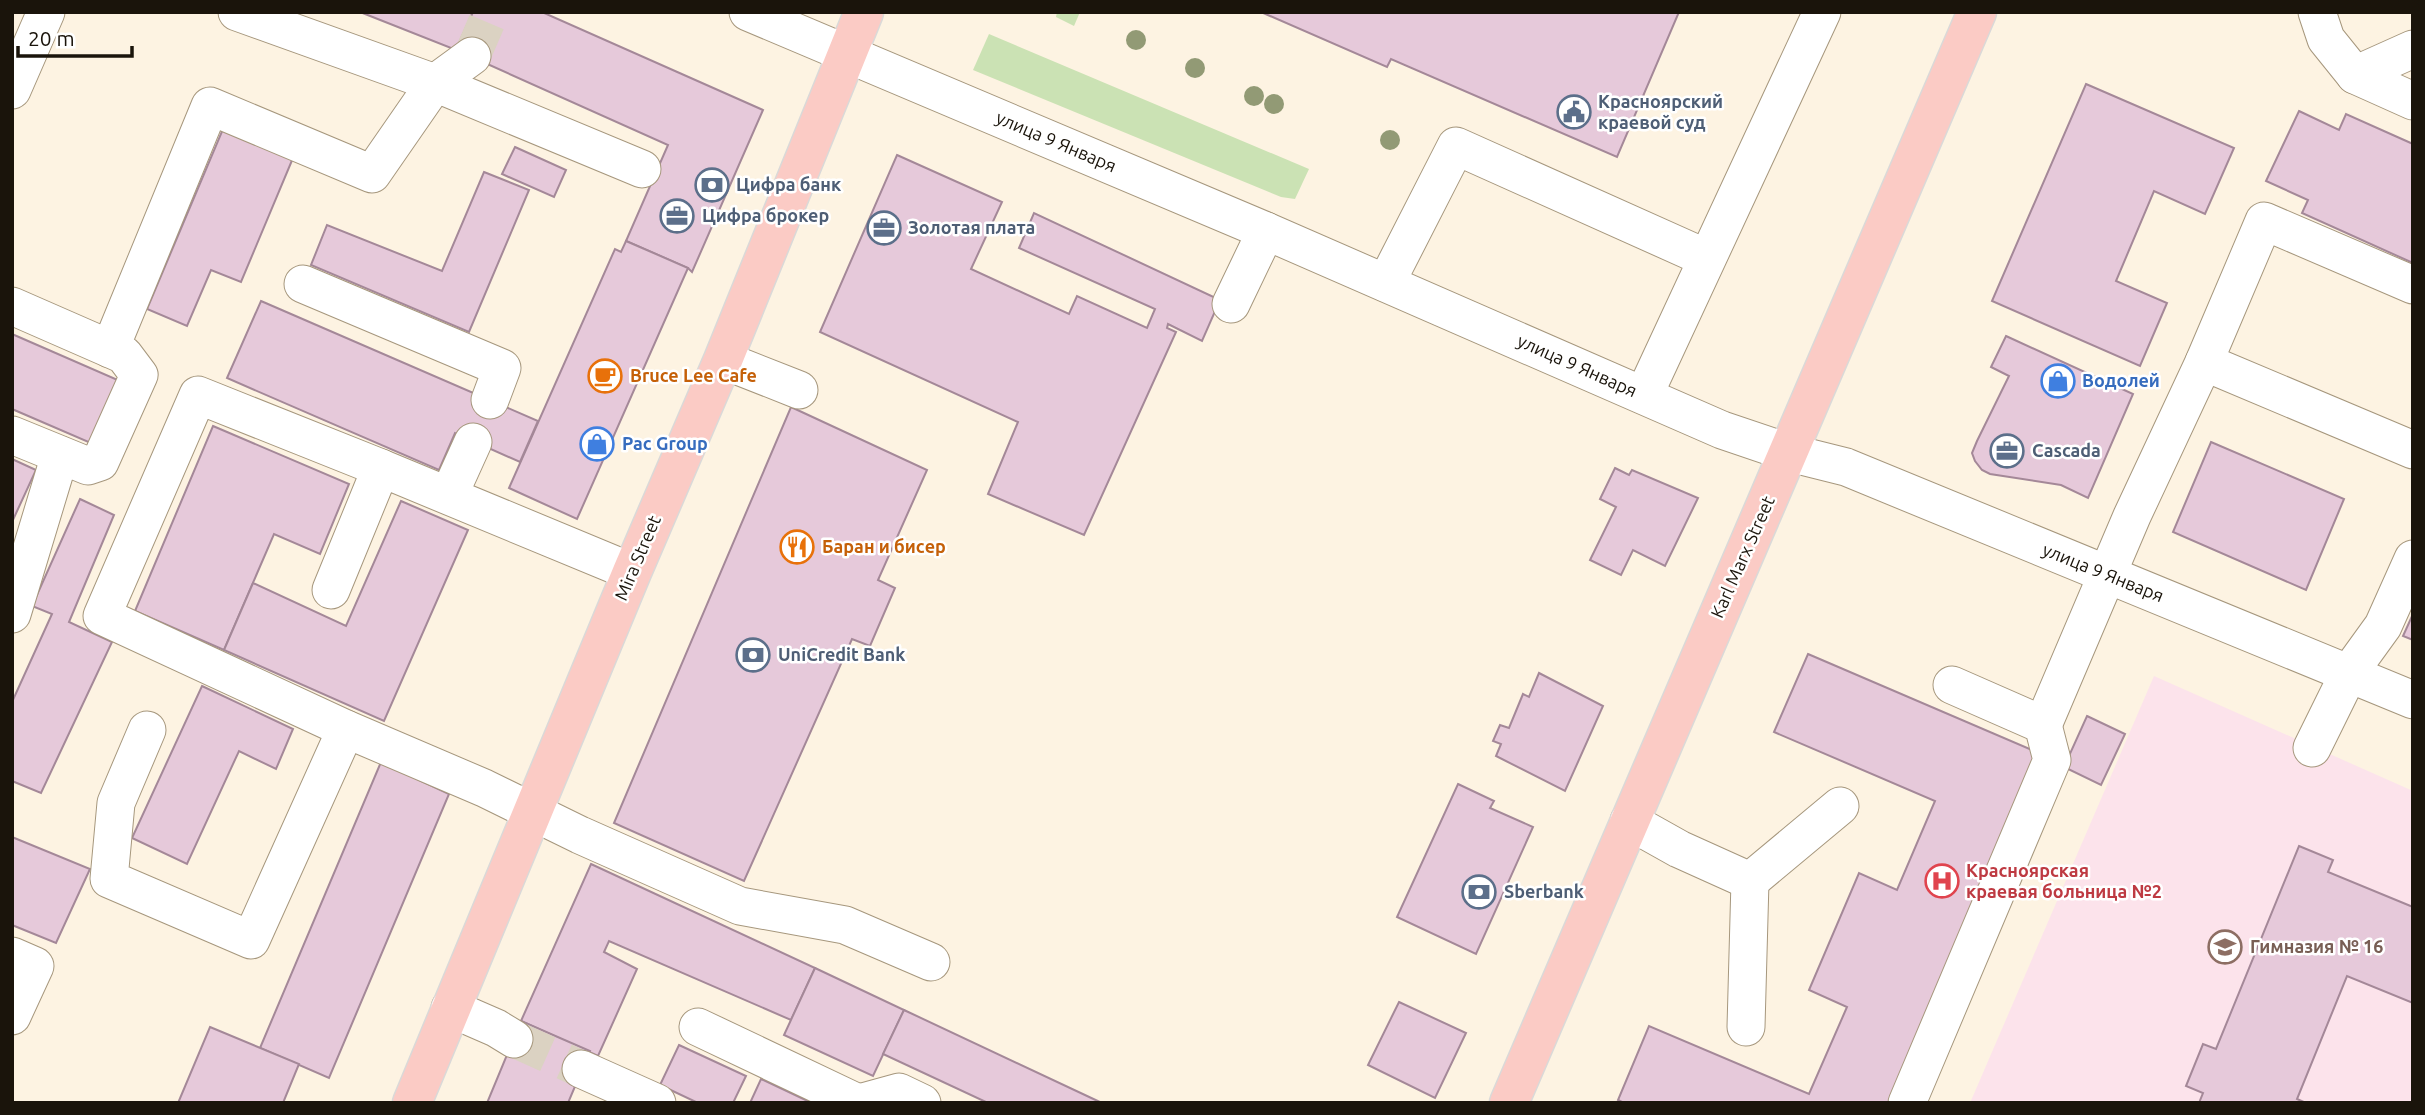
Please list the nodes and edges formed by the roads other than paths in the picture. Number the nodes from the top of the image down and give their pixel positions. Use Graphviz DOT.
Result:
graph roads {
  1 [pos="46,12"];
  2 [pos="237,12"];
  3 [pos="748,12"];
  4 [pos="864,12"];
  5 [pos="1822,12"];
  6 [pos="1977,12"];
  7 [pos="2317,12"];
  8 [pos="2413,49"];
  9 [pos="846,54"];
  10 [pos="472,56"];
  11 [pos="2355,75"];
  12 [pos="435,83"];
  13 [pos="12,90"];
  14 [pos="2413,101"];
  15 [pos="642,169"];
  16 [pos="1266,231"];
  17 [pos="1706,258"];
  18 [pos="1386,283"];
  19 [pos="303,284"];
  20 [pos="2413,285"];
  21 [pos="1231,304"];
  22 [pos="12,306"];
  23 [pos="110,349"];
  24 [pos="723,360"];
  25 [pos="2204,362"];
  26 [pos="799,390"];
  27 [pos="1644,395"];
  28 [pos="490,400"];
  29 [pos="12,435"];
  30 [pos="473,442"];
  31 [pos="2413,450"];
  32 [pos="1790,453"];
  33 [pos="60,455"];
  34 [pos="381,468"];
  35 [pos="449,495"];
  36 [pos="2413,559"];
  37 [pos="632,572"];
  38 [pos="2106,575"];
  39 [pos="331,590"];
  40 [pos="12,614"];
  41 [pos="2349,673"];
  42 [pos="1952,685"];
  43 [pos="2413,700"];
  44 [pos="2043,725"];
  45 [pos="346,729"];
  46 [pos="147,730"];
  47 [pos="2312,748"];
  48 [pos="1840,806"];
  49 [pos="533,813"];
  50 [pos="1629,821"];
  51 [pos="1750,881"];
  52 [pos="12,956"];
  53 [pos="931,962"];
  54 [pos="450,1008"];
  55 [pos="12,1016"];
  56 [pos="698,1027"];
  57 [pos="1746,1027"];
  58 [pos="514,1039"];
  59 [pos="581,1069"];
  60 [pos="1511,1102"];
  61 [pos="412,1103"];
  62 [pos="657,1103"];
  63 [pos="858,1103"];
  64 [pos="922,1103"];
  65 [pos="1907,1103"];
  1 -- 13 [label="street"];
  2 -- 12 [label="street"];
  3 -- 9 [label="street, улица 9 Января"];
  4 -- 9 [label="main road, Mira Street"];
  5 -- 17 [label="street"];
  6 -- 32 [label="main road, Karl Marx Street"];
  7 -- 11 [label="street"];
  8 -- 11 [label="street"];
  9 -- 16 [label="street, улица 9 Января"];
  9 -- 24 [label="main road, Mira Street"];
  10 -- 12 [label="street"];
  11 -- 14 [label="street"];
  12 -- 15 [label="street"];
  12 -- 23 [label="street"];
  16 -- 18 [label="street, улица 9 Января"];
  16 -- 21 [label="street"];
  17 -- 18 [label="street"];
  17 -- 27 [label="street"];
  18 -- 27 [label="street, улица 9 Января"];
  19 -- 28 [label="street"];
  20 -- 25 [label="street"];
  22 -- 23 [label="street"];
  23 -- 33 [label="street"];
  24 -- 26 [label="street"];
  24 -- 37 [label="main road, Mira Street"];
  25 -- 31 [label="street"];
  25 -- 38 [label="street"];
  27 -- 32 [label="street, улица 9 Января"];
  29 -- 33 [label="street"];
  30 -- 35 [label="street"];
  32 -- 38 [label="street, улица 9 Января"];
  32 -- 50 [label="main road, Karl Marx Street"];
  33 -- 40 [label="street"];
  34 -- 35 [label="street"];
  34 -- 39 [label="street"];
  34 -- 45 [label="street"];
  35 -- 37 [label="street"];
  36 -- 41 [label="street"];
  37 -- 49 [label="main road, Mira Street"];
  38 -- 41 [label="street, улица 9 Января"];
  38 -- 44 [label="street"];
  41 -- 43 [label="street, улица 9 Января"];
  41 -- 47 [label="street"];
  42 -- 44 [label="street"];
  44 -- 65 [label="street"];
  45 -- 46 [label="street"];
  45 -- 49 [label="street"];
  48 -- 51 [label="street"];
  49 -- 53 [label="street"];
  49 -- 54 [label="main road, Mira Street"];
  50 -- 51 [label="street"];
  50 -- 60 [label="main road, Karl Marx Street"];
  51 -- 57 [label="street"];
  52 -- 55 [label="street"];
  54 -- 58 [label="street"];
  54 -- 61 [label="main road, Mira Street"];
  56 -- 63 [label="street"];
  59 -- 62 [label="street"];
  63 -- 64 [label="street"];
}
